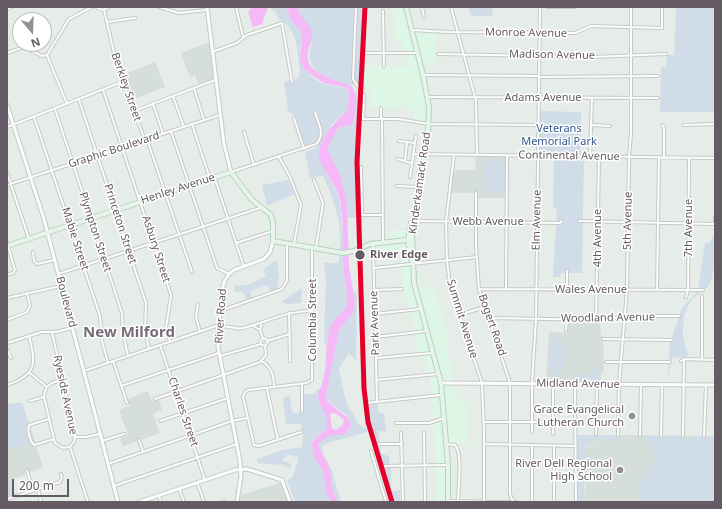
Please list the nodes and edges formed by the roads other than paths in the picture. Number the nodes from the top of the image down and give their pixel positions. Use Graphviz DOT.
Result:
graph roads {
  1 [pos="12,7"];
  2 [pos="92,7"];
  3 [pos="96,7"];
  4 [pos="109,7"];
  5 [pos="159,7"];
  6 [pos="236,7"];
  7 [pos="356,7"];
  8 [pos="406,7"];
  9 [pos="422,7"];
  10 [pos="451,7"];
  11 [pos="540,7"];
  12 [pos="547,7"];
  13 [pos="575,7"];
  14 [pos="631,7"];
  15 [pos="662,7"];
  16 [pos="7,9"];
  17 [pos="207,9"];
  18 [pos="104,10"];
  19 [pos="383,11"];
  20 [pos="424,17"];
  21 [pos="135,18"];
  22 [pos="107,22"];
  23 [pos="630,28"];
  24 [pos="412,30"];
  25 [pos="459,32"];
  26 [pos="539,33"];
  27 [pos="243,37"];
  28 [pos="212,52"];
  29 [pos="7,53"];
  30 [pos="365,53"];
  31 [pos="383,53"];
  32 [pos="418,54"];
  33 [pos="438,54"];
  34 [pos="464,54"];
  35 [pos="666,54"];
  36 [pos="47,55"];
  37 [pos="539,55"];
  38 [pos="631,55"];
  39 [pos="384,66"];
  40 [pos="424,75"];
  41 [pos="471,76"];
  42 [pos="630,76"];
  43 [pos="658,76"];
  44 [pos="538,77"];
  45 [pos="215,80"];
  46 [pos="122,82"];
  47 [pos="292,82"];
  48 [pos="194,88"];
  49 [pos="103,90"];
  50 [pos="173,96"];
  51 [pos="428,97"];
  52 [pos="476,97"];
  53 [pos="538,98"];
  54 [pos="592,98"];
  55 [pos="630,98"];
  56 [pos="658,98"];
  57 [pos="79,100"];
  58 [pos="153,103"];
  59 [pos="7,105"];
  60 [pos="67,105"];
  61 [pos="381,108"];
  62 [pos="55,109"];
  63 [pos="134,110"];
  64 [pos="315,112"];
  65 [pos="220,115"];
  66 [pos="34,117"];
  67 [pos="294,118"];
  68 [pos="382,118"];
  69 [pos="204,120"];
  70 [pos="192,124"];
  71 [pos="429,124"];
  72 [pos="477,124"];
  73 [pos="715,124"];
  74 [pos="14,125"];
  75 [pos="538,125"];
  76 [pos="592,125"];
  77 [pos="662,125"];
  78 [pos="684,125"];
  79 [pos="610,126"];
  80 [pos="7,127"];
  81 [pos="184,127"];
  82 [pos="171,131"];
  83 [pos="244,132"];
  84 [pos="163,134"];
  85 [pos="416,136"];
  86 [pos="146,139"];
  87 [pos="399,141"];
  88 [pos="407,142"];
  89 [pos="415,143"];
  90 [pos="122,147"];
  91 [pos="304,149"];
  92 [pos="413,154"];
  93 [pos="97,155"];
  94 [pos="424,155"];
  95 [pos="477,155"];
  96 [pos="454,156"];
  97 [pos="507,156"];
  98 [pos="538,156"];
  99 [pos="279,157"];
  100 [pos="590,157"];
  101 [pos="599,157"];
  102 [pos="629,157"];
  103 [pos="659,157"];
  104 [pos="664,157"];
  105 [pos="689,158"];
  106 [pos="715,158"];
  107 [pos="397,159"];
  108 [pos="405,161"];
  109 [pos="412,163"];
  110 [pos="73,164"];
  111 [pos="254,164"];
  112 [pos="361,167"];
  113 [pos="52,170"];
  114 [pos="231,172"];
  115 [pos="7,173"];
  116 [pos="31,177"];
  117 [pos="410,177"];
  118 [pos="212,178"];
  119 [pos="314,180"];
  120 [pos="11,184"];
  121 [pos="7,185"];
  122 [pos="189,186"];
  123 [pos="397,186"];
  124 [pos="419,187"];
  125 [pos="476,193"];
  126 [pos="165,194"];
  127 [pos="140,202"];
  128 [pos="262,207"];
  129 [pos="115,210"];
  130 [pos="382,215"];
  131 [pos="715,217"];
  132 [pos="91,218"];
  133 [pos="228,218"];
  134 [pos="562,221"];
  135 [pos="579,221"];
  136 [pos="446,222"];
  137 [pos="476,222"];
  138 [pos="507,222"];
  139 [pos="536,222"];
  140 [pos="598,222"];
  141 [pos="412,223"];
  142 [pos="628,223"];
  143 [pos="658,223"];
  144 [pos="715,223"];
  145 [pos="689,224"];
  146 [pos="70,225"];
  147 [pos="203,227"];
  148 [pos="273,231"];
  149 [pos="409,231"];
  150 [pos="48,232"];
  151 [pos="179,234"];
  152 [pos="29,239"];
  153 [pos="408,240"];
  154 [pos="273,241"];
  155 [pos="400,241"];
  156 [pos="154,243"];
  157 [pos="236,243"];
  158 [pos="383,243"];
  159 [pos="7,244"];
  160 [pos="287,244"];
  161 [pos="373,244"];
  162 [pos="294,245"];
  163 [pos="409,247"];
  164 [pos="314,248"];
  165 [pos="129,251"];
  166 [pos="33,252"];
  167 [pos="477,257"];
  168 [pos="104,259"];
  169 [pos="55,260"];
  170 [pos="447,260"];
  171 [pos="412,264"];
  172 [pos="84,266"];
  173 [pos="244,267"];
  174 [pos="374,268"];
  175 [pos="567,271"];
  176 [pos="192,272"];
  177 [pos="58,274"];
  178 [pos="229,274"];
  179 [pos="7,276"];
  180 [pos="61,286"];
  181 [pos="402,289"];
  182 [pos="479,289"];
  183 [pos="506,289"];
  184 [pos="536,289"];
  185 [pos="374,290"];
  186 [pos="567,290"];
  187 [pos="597,290"];
  188 [pos="627,290"];
  189 [pos="657,290"];
  190 [pos="688,290"];
  191 [pos="703,290"];
  192 [pos="27,293"];
  193 [pos="702,296"];
  194 [pos="7,298"];
  195 [pos="686,298"];
  196 [pos="198,304"];
  197 [pos="485,306"];
  198 [pos="420,309"];
  199 [pos="220,311"];
  200 [pos="312,311"];
  201 [pos="289,313"];
  202 [pos="374,314"];
  203 [pos="459,315"];
  204 [pos="625,316"];
  205 [pos="679,316"];
  206 [pos="489,318"];
  207 [pos="536,319"];
  208 [pos="566,319"];
  209 [pos="7,320"];
  210 [pos="596,320"];
  211 [pos="262,322"];
  212 [pos="252,325"];
  213 [pos="219,326"];
  214 [pos="72,328"];
  215 [pos="260,330"];
  216 [pos="566,330"];
  217 [pos="52,332"];
  218 [pos="200,332"];
  219 [pos="427,332"];
  220 [pos="290,334"];
  221 [pos="29,336"];
  222 [pos="375,337"];
  223 [pos="263,339"];
  224 [pos="603,339"];
  225 [pos="623,339"];
  226 [pos="672,340"];
  227 [pos="267,341"];
  228 [pos="170,342"];
  229 [pos="7,343"];
  230 [pos="260,344"];
  231 [pos="160,345"];
  232 [pos="265,346"];
  233 [pos="7,348"];
  234 [pos="149,349"];
  235 [pos="433,353"];
  236 [pos="219,354"];
  237 [pos="128,356"];
  238 [pos="11,358"];
  239 [pos="376,358"];
  240 [pos="702,360"];
  241 [pos="715,360"];
  242 [pos="113,361"];
  243 [pos="262,361"];
  244 [pos="290,361"];
  245 [pos="681,361"];
  246 [pos="684,361"];
  247 [pos="606,362"];
  248 [pos="621,362"];
  249 [pos="670,362"];
  250 [pos="108,363"];
  251 [pos="168,370"];
  252 [pos="84,371"];
  253 [pos="30,373"];
  254 [pos="439,373"];
  255 [pos="224,375"];
  256 [pos="62,380"];
  257 [pos="376,380"];
  258 [pos="441,383"];
  259 [pos="482,383"];
  260 [pos="510,383"];
  261 [pos="532,383"];
  262 [pos="302,384"];
  263 [pos="553,384"];
  264 [pos="575,384"];
  265 [pos="597,384"];
  266 [pos="619,384"];
  267 [pos="641,384"];
  268 [pos="7,385"];
  269 [pos="662,385"];
  270 [pos="684,385"];
  271 [pos="706,385"];
  272 [pos="715,385"];
  273 [pos="47,386"];
  274 [pos="121,386"];
  275 [pos="274,387"];
  276 [pos="267,388"];
  277 [pos="176,392"];
  278 [pos="442,395"];
  279 [pos="44,397"];
  280 [pos="228,398"];
  281 [pos="155,399"];
  282 [pos="30,401"];
  283 [pos="377,402"];
  284 [pos="366,403"];
  285 [pos="127,404"];
  286 [pos="302,411"];
  287 [pos="183,414"];
  288 [pos="247,418"];
  289 [pos="444,418"];
  290 [pos="49,419"];
  291 [pos="160,421"];
  292 [pos="232,421"];
  293 [pos="484,422"];
  294 [pos="510,422"];
  295 [pos="531,422"];
  296 [pos="553,422"];
  297 [pos="396,424"];
  298 [pos="302,432"];
  299 [pos="532,432"];
  300 [pos="401,433"];
  301 [pos="424,433"];
  302 [pos="100,434"];
  303 [pos="124,434"];
  304 [pos="553,434"];
  305 [pos="596,434"];
  306 [pos="190,435"];
  307 [pos="618,435"];
  308 [pos="640,435"];
  309 [pos="661,436"];
  310 [pos="683,436"];
  311 [pos="704,436"];
  312 [pos="75,437"];
  313 [pos="54,439"];
  314 [pos="139,440"];
  315 [pos="278,440"];
  316 [pos="102,441"];
  317 [pos="237,444"];
  318 [pos="380,444"];
  319 [pos="402,444"];
  320 [pos="446,444"];
  321 [pos="484,444"];
  322 [pos="510,446"];
  323 [pos="532,446"];
  324 [pos="554,446"];
  325 [pos="576,446"];
  326 [pos="70,447"];
  327 [pos="143,451"];
  328 [pos="371,451"];
  329 [pos="198,457"];
  330 [pos="108,464"];
  331 [pos="448,465"];
  332 [pos="383,466"];
  333 [pos="403,466"];
  334 [pos="424,466"];
  335 [pos="241,468"];
  336 [pos="27,471"];
  337 [pos="61,474"];
  338 [pos="206,480"];
  339 [pos="197,482"];
  340 [pos="114,486"];
  341 [pos="179,488"];
  342 [pos="38,489"];
  343 [pos="33,490"];
  344 [pos="159,495"];
  345 [pos="7,499"];
  346 [pos="448,501"];
  347 [pos="458,501"];
  348 [pos="469,501"];
  349 [pos="484,501"];
  350 [pos="494,501"];
  351 [pos="41,502"];
  352 [pos="88,502"];
  353 [pos="118,502"];
  354 [pos="139,502"];
  355 [pos="162,502"];
  356 [pos="184,502"];
  357 [pos="204,502"];
  358 [pos="237,502"];
  359 [pos="290,502"];
  360 [pos="386,502"];
  361 [pos="403,502"];
  362 [pos="425,502"];
  363 [pos="513,502"];
  364 [pos="517,502"];
  365 [pos="532,502"];
  366 [pos="554,502"];
  367 [pos="576,502"];
  1 -- 16 [label="street"];
  2 -- 36 [label="street"];
  3 -- 18 [label="street"];
  4 -- 18 [label="street"];
  5 -- 17 [label="street"];
  6 -- 27 [label="street"];
  7 -- 68 [label="street"];
  8 -- 24 [label="main road, Kinderkamack Road"];
  9 -- 20 [label="street"];
  10 -- 25 [label="street"];
  11 -- 26 [label="street, Elm Avenue"];
  12 -- 13 [label="street"];
  14 -- 23 [label="street, 5th Avenue"];
  15 -- 23 [label="street, Monroe Avenue"];
  17 -- 28 [label="street, River Road"];
  18 -- 22 [label="street, Berkley Street"];
  19 -- 31 [label="street"];
  21 -- 22 [label="street"];
  22 -- 46 [label="street, Berkley Street"];
  23 -- 26 [label="street, Monroe Avenue"];
  23 -- 38 [label="street, 5th Avenue"];
  24 -- 25 [label="street, Monroe Avenue"];
  24 -- 32 [label="main road, Kinderkamack Road"];
  25 -- 26 [label="street, Monroe Avenue"];
  25 -- 34 [label="street"];
  26 -- 37 [label="street, Elm Avenue"];
  27 -- 28 [label="street"];
  27 -- 47 [label="street"];
  28 -- 45 [label="street, River Road"];
  29 -- 36 [label="street"];
  30 -- 31 [label="street"];
  31 -- 32 [label="street"];
  31 -- 39 [label="street"];
  32 -- 40 [label="main road, Kinderkamack Road"];
  33 -- 34 [label="street, Madison Avenue"];
  34 -- 37 [label="street, Madison Avenue"];
  34 -- 41 [label="street"];
  35 -- 38 [label="street, Madison Avenue"];
  36 -- 60 [label="street"];
  37 -- 38 [label="street, Madison Avenue"];
  37 -- 44 [label="street, Elm Avenue"];
  38 -- 42 [label="street, 5th Avenue"];
  40 -- 41 [label="street"];
  40 -- 51 [label="main road, Kinderkamack Road"];
  41 -- 44 [label="street"];
  41 -- 52 [label="street"];
  42 -- 43 [label="street"];
  42 -- 44 [label="street"];
  42 -- 55 [label="street, 5th Avenue"];
  44 -- 53 [label="street, Elm Avenue"];
  45 -- 48 [label="street"];
  45 -- 65 [label="street, River Road"];
  46 -- 49 [label="street"];
  46 -- 63 [label="street, Berkley Street"];
  48 -- 50 [label="street"];
  48 -- 69 [label="street"];
  49 -- 57 [label="street"];
  49 -- 90 [label="street, Asbury Street"];
  50 -- 58 [label="street"];
  50 -- 81 [label="street"];
  51 -- 52 [label="street, Adams Avenue"];
  51 -- 71 [label="main road, Kinderkamack Road"];
  52 -- 53 [label="street, Adams Avenue"];
  52 -- 72 [label="street"];
  53 -- 54 [label="street, Adams Avenue"];
  53 -- 75 [label="street, Elm Avenue"];
  54 -- 55 [label="street, Adams Avenue"];
  54 -- 76 [label="street"];
  55 -- 56 [label="street, Adams Avenue"];
  55 -- 102 [label="street, 5th Avenue"];
  57 -- 60 [label="street"];
  57 -- 93 [label="street, Princeton Street"];
  58 -- 63 [label="street"];
  58 -- 84 [label="street"];
  59 -- 74 [label="street, Boulevard"];
  60 -- 62 [label="street"];
  61 -- 68 [label="street"];
  62 -- 66 [label="street"];
  62 -- 110 [label="street, Plympton Street"];
  63 -- 86 [label="street, Berkley Street"];
  64 -- 91 [label="street, Henley Avenue"];
  65 -- 69 [label="street, Graphic Boulevard"];
  65 -- 114 [label="street, River Road"];
  66 -- 74 [label="street"];
  66 -- 113 [label="street, Mabie Street"];
  67 -- 91 [label="street"];
  68 -- 71 [label="street"];
  68 -- 130 [label="street"];
  69 -- 70 [label="street, Graphic Boulevard"];
  70 -- 81 [label="street, Graphic Boulevard"];
  70 -- 118 [label="street"];
  71 -- 72 [label="street"];
  71 -- 94 [label="main road, Kinderkamack Road"];
  72 -- 75 [label="street"];
  72 -- 95 [label="street"];
  73 -- 78 [label="street"];
  74 -- 80 [label="street"];
  74 -- 116 [label="street, Boulevard"];
  75 -- 98 [label="street, Elm Avenue"];
  76 -- 79 [label="street"];
  76 -- 100 [label="street"];
  77 -- 104 [label="street"];
  81 -- 82 [label="street, Graphic Boulevard"];
  82 -- 84 [label="street, Graphic Boulevard"];
  82 -- 122 [label="street"];
  83 -- 111 [label="street"];
  84 -- 86 [label="street, Graphic Boulevard"];
  85 -- 89 [label="street"];
  86 -- 90 [label="street, Graphic Boulevard"];
  86 -- 126 [label="street, Berkley Street"];
  87 -- 88 [label="street"];
  88 -- 89 [label="street"];
  88 -- 108 [label="street"];
  89 -- 92 [label="street"];
  90 -- 93 [label="street, Graphic Boulevard"];
  90 -- 127 [label="street, Asbury Street"];
  91 -- 99 [label="street, Henley Avenue"];
  92 -- 94 [label="street, Continental Avenue"];
  92 -- 109 [label="street"];
  93 -- 110 [label="street, Graphic Boulevard"];
  93 -- 129 [label="street, Princeton Street"];
  94 -- 96 [label="street, Continental Avenue"];
  94 -- 124 [label="main road, Kinderkamack Road"];
  95 -- 96 [label="street, Continental Avenue"];
  95 -- 97 [label="street, Continental Avenue"];
  96 -- 136 [label="street, Summit Avenue"];
  97 -- 98 [label="street, Continental Avenue"];
  97 -- 138 [label="street"];
  98 -- 100 [label="street, Continental Avenue"];
  98 -- 139 [label="street, Elm Avenue"];
  99 -- 111 [label="street, Henley Avenue"];
  99 -- 162 [label="street"];
  100 -- 101 [label="street, Continental Avenue"];
  101 -- 102 [label="street, Continental Avenue"];
  101 -- 140 [label="street, 4th Avenue"];
  102 -- 103 [label="street, Continental Avenue"];
  102 -- 142 [label="street, 5th Avenue"];
  103 -- 104 [label="street, Continental Avenue"];
  103 -- 143 [label="street"];
  104 -- 105 [label="street, Continental Avenue"];
  105 -- 106 [label="street, Continental Avenue"];
  105 -- 145 [label="street, 7th Avenue"];
  107 -- 108 [label="street"];
  108 -- 109 [label="street"];
  109 -- 117 [label="street"];
  110 -- 113 [label="street, Graphic Boulevard"];
  110 -- 132 [label="street, Plympton Street"];
  111 -- 114 [label="street, Henley Avenue"];
  112 -- 130 [label="street"];
  113 -- 116 [label="street, Graphic Boulevard"];
  113 -- 146 [label="street, Mabie Street"];
  114 -- 118 [label="main road, Henley Avenue"];
  114 -- 128 [label="main road, River Road"];
  115 -- 120 [label="street"];
  116 -- 120 [label="street, Graphic Boulevard"];
  116 -- 150 [label="street, Boulevard"];
  118 -- 122 [label="main road, Henley Avenue"];
  118 -- 133 [label="street"];
  119 -- 164 [label="street, Columbia Street"];
  120 -- 121 [label="street, Graphic Boulevard"];
  120 -- 152 [label="street"];
  122 -- 126 [label="main road, Henley Avenue"];
  122 -- 147 [label="street"];
  123 -- 124 [label="street"];
  124 -- 141 [label="main road, Kinderkamack Road"];
  125 -- 137 [label="street, Bogert Road"];
  126 -- 127 [label="main road, Henley Avenue"];
  126 -- 151 [label="street, Berkley Street"];
  127 -- 129 [label="main road, Henley Avenue"];
  127 -- 156 [label="street, Asbury Street"];
  128 -- 133 [label="street"];
  128 -- 148 [label="main road, River Road"];
  129 -- 132 [label="main road, Henley Avenue"];
  129 -- 165 [label="street, Princeton Street"];
  130 -- 158 [label="street"];
  131 -- 144 [label="street"];
  132 -- 146 [label="main road, Henley Avenue"];
  132 -- 168 [label="street, Plympton Street"];
  133 -- 147 [label="street"];
  133 -- 157 [label="street"];
  134 -- 139 [label="street, Webb Avenue"];
  135 -- 140 [label="street"];
  136 -- 137 [label="street, Webb Avenue"];
  136 -- 141 [label="street, Webb Avenue"];
  136 -- 170 [label="street, Summit Avenue"];
  137 -- 138 [label="street, Webb Avenue"];
  137 -- 167 [label="street, Bogert Road"];
  138 -- 139 [label="street, Webb Avenue"];
  138 -- 183 [label="street"];
  139 -- 184 [label="street, Elm Avenue"];
  140 -- 142 [label="street"];
  140 -- 187 [label="street, 4th Avenue"];
  141 -- 149 [label="main road"];
  141 -- 171 [label="main road, Kinderkamack Road"];
  142 -- 143 [label="street"];
  142 -- 188 [label="street, 5th Avenue"];
  143 -- 145 [label="street"];
  143 -- 189 [label="street"];
  144 -- 145 [label="street"];
  145 -- 190 [label="street, 7th Avenue"];
  146 -- 150 [label="main road, Henley Avenue"];
  146 -- 172 [label="street, Mabie Street"];
  147 -- 151 [label="street"];
  147 -- 178 [label="street"];
  148 -- 154 [label="main road, River Road"];
  148 -- 157 [label="street"];
  149 -- 153 [label="main road"];
  149 -- 155 [label="main road"];
  150 -- 152 [label="main road, Henley Avenue"];
  150 -- 169 [label="street, Boulevard"];
  151 -- 156 [label="street"];
  151 -- 176 [label="street, Berkley Street"];
  152 -- 159 [label="main road, Henley Avenue"];
  153 -- 155 [label="main road"];
  153 -- 163 [label="main road"];
  154 -- 160 [label="main road"];
  154 -- 173 [label="street, River Road"];
  155 -- 158 [label="main road"];
  155 -- 163 [label="main road"];
  156 -- 165 [label="street"];
  156 -- 228 [label="street, Asbury Street"];
  157 -- 173 [label="street"];
  158 -- 161 [label="main road"];
  159 -- 179 [label="street"];
  160 -- 162 [label="main road"];
  160 -- 199 [label="street"];
  161 -- 164 [label="main road"];
  161 -- 174 [label="street, Park Avenue"];
  162 -- 164 [label="main road"];
  163 -- 171 [label="main road"];
  164 -- 200 [label="street, Columbia Street"];
  165 -- 168 [label="street"];
  165 -- 234 [label="street, Princeton Street"];
  166 -- 169 [label="street"];
  167 -- 170 [label="street"];
  167 -- 182 [label="street, Bogert Road"];
  168 -- 172 [label="street"];
  168 -- 237 [label="street, Plympton Street"];
  169 -- 177 [label="street, Boulevard"];
  170 -- 171 [label="street"];
  170 -- 203 [label="street, Summit Avenue"];
  171 -- 174 [label="street"];
  171 -- 198 [label="main road, Kinderkamack Road"];
  172 -- 177 [label="street"];
  172 -- 250 [label="street, Mabie Street"];
  173 -- 178 [label="street, River Road"];
  174 -- 185 [label="street, Park Avenue"];
  175 -- 186 [label="street"];
  177 -- 180 [label="street, Boulevard"];
  178 -- 199 [label="street, River Road"];
  180 -- 192 [label="street"];
  180 -- 214 [label="street, Boulevard"];
  181 -- 185 [label="street"];
  182 -- 183 [label="street, Wales Avenue"];
  182 -- 197 [label="street, Bogert Road"];
  183 -- 184 [label="street, Wales Avenue"];
  184 -- 186 [label="street, Wales Avenue"];
  184 -- 207 [label="street, Elm Avenue"];
  185 -- 202 [label="street, Park Avenue"];
  186 -- 187 [label="street, Wales Avenue"];
  187 -- 188 [label="street, Wales Avenue"];
  187 -- 210 [label="street, 4th Avenue"];
  188 -- 189 [label="street, Wales Avenue"];
  188 -- 204 [label="street, 5th Avenue"];
  189 -- 190 [label="street, Wales Avenue"];
  190 -- 191 [label="street, Wales Avenue"];
  190 -- 195 [label="street, 7th Avenue"];
  192 -- 194 [label="street"];
  192 -- 209 [label="street"];
  193 -- 240 [label="street"];
  196 -- 218 [label="street"];
  197 -- 203 [label="street"];
  197 -- 206 [label="street, Bogert Road"];
  198 -- 202 [label="street"];
  198 -- 219 [label="main road, Kinderkamack Road"];
  199 -- 213 [label="street, River Road"];
  200 -- 201 [label="street"];
  200 -- 262 [label="street, Columbia Street"];
  201 -- 211 [label="street"];
  201 -- 220 [label="street"];
  202 -- 222 [label="street, Park Avenue"];
  203 -- 259 [label="street, Summit Avenue"];
  204 -- 205 [label="street, Woodland Avenue"];
  204 -- 210 [label="street, Woodland Avenue"];
  204 -- 225 [label="street, 5th Avenue"];
  206 -- 207 [label="street, Woodland Avenue"];
  206 -- 260 [label="street, Bogert Road"];
  207 -- 208 [label="street, Woodland Avenue"];
  207 -- 261 [label="street, Elm Avenue"];
  208 -- 210 [label="street, Woodland Avenue"];
  208 -- 216 [label="street"];
  211 -- 212 [label="street"];
  211 -- 215 [label="street"];
  212 -- 213 [label="street"];
  212 -- 215 [label="street"];
  213 -- 218 [label="street"];
  213 -- 236 [label="street, River Road"];
  214 -- 217 [label="street"];
  214 -- 252 [label="street, Boulevard"];
  215 -- 223 [label="street"];
  217 -- 221 [label="street"];
  217 -- 256 [label="street, Ryeside Avenue"];
  218 -- 228 [label="street"];
  219 -- 222 [label="street"];
  219 -- 235 [label="main road, Kinderkamack Road"];
  220 -- 227 [label="street"];
  220 -- 244 [label="street"];
  221 -- 229 [label="street"];
  221 -- 253 [label="street"];
  222 -- 239 [label="street, Park Avenue"];
  223 -- 227 [label="street"];
  223 -- 230 [label="street"];
  224 -- 225 [label="street"];
  225 -- 226 [label="street"];
  225 -- 248 [label="street, 5th Avenue"];
  227 -- 232 [label="street"];
  228 -- 231 [label="street"];
  230 -- 232 [label="street"];
  230 -- 236 [label="street"];
  231 -- 234 [label="street"];
  231 -- 251 [label="street, Charles Street"];
  232 -- 243 [label="street"];
  233 -- 238 [label="street"];
  234 -- 237 [label="street"];
  235 -- 239 [label="street"];
  235 -- 254 [label="main road, Kinderkamack Road"];
  236 -- 251 [label="street"];
  236 -- 255 [label="street, River Road"];
  237 -- 242 [label="street"];
  239 -- 257 [label="street, Park Avenue"];
  240 -- 241 [label="street"];
  240 -- 246 [label="street"];
  242 -- 250 [label="street"];
  242 -- 274 [label="street"];
  243 -- 255 [label="street"];
  243 -- 275 [label="street"];
  245 -- 246 [label="street"];
  246 -- 270 [label="street"];
  247 -- 248 [label="street"];
  248 -- 249 [label="street"];
  248 -- 266 [label="street, 5th Avenue"];
  250 -- 252 [label="street"];
  251 -- 274 [label="street"];
  251 -- 277 [label="street, Charles Street"];
  252 -- 302 [label="street, Boulevard"];
  253 -- 268 [label="street"];
  253 -- 273 [label="street"];
  254 -- 257 [label="street"];
  254 -- 258 [label="main road, Kinderkamack Road"];
  255 -- 277 [label="street"];
  255 -- 280 [label="street, River Road"];
  256 -- 273 [label="street"];
  256 -- 312 [label="street, Ryeside Avenue"];
  257 -- 283 [label="street, Park Avenue"];
  258 -- 259 [label="street, Midland Avenue"];
  258 -- 278 [label="main road, Kinderkamack Road"];
  259 -- 260 [label="street, Midland Avenue"];
  259 -- 293 [label="street, Summit Avenue"];
  260 -- 261 [label="street, Midland Avenue"];
  260 -- 294 [label="street, Bogert Road"];
  261 -- 263 [label="street, Midland Avenue"];
  261 -- 295 [label="street, Elm Avenue"];
  262 -- 275 [label="street"];
  262 -- 286 [label="street"];
  263 -- 264 [label="street, Midland Avenue"];
  263 -- 296 [label="street"];
  264 -- 265 [label="street, Midland Avenue"];
  264 -- 325 [label="street"];
  265 -- 266 [label="street, Midland Avenue"];
  265 -- 305 [label="street"];
  266 -- 267 [label="street, Midland Avenue"];
  266 -- 307 [label="street, 5th Avenue"];
  267 -- 269 [label="street, Midland Avenue"];
  267 -- 308 [label="street"];
  269 -- 270 [label="street, Midland Avenue"];
  269 -- 309 [label="street"];
  270 -- 271 [label="street, Midland Avenue"];
  270 -- 310 [label="street"];
  271 -- 272 [label="street, Midland Avenue"];
  271 -- 311 [label="street"];
  273 -- 279 [label="street"];
  274 -- 285 [label="street"];
  275 -- 276 [label="street"];
  276 -- 288 [label="street"];
  276 -- 315 [label="street"];
  277 -- 281 [label="street"];
  277 -- 287 [label="street, Charles Street"];
  278 -- 283 [label="street"];
  278 -- 289 [label="main road, Kinderkamack Road"];
  279 -- 282 [label="street"];
  279 -- 290 [label="street"];
  280 -- 287 [label="street"];
  280 -- 292 [label="street, River Road"];
  283 -- 284 [label="street"];
  287 -- 291 [label="street"];
  287 -- 306 [label="street, Charles Street"];
  288 -- 292 [label="street"];
  288 -- 315 [label="street"];
  289 -- 297 [label="street"];
  289 -- 320 [label="main road, Kinderkamack Road"];
  290 -- 313 [label="street"];
  290 -- 313 [label="street"];
  292 -- 306 [label="street"];
  292 -- 317 [label="street, River Road"];
  293 -- 294 [label="street"];
  293 -- 321 [label="street, Summit Avenue"];
  294 -- 295 [label="street"];
  294 -- 322 [label="street, Bogert Road"];
  295 -- 296 [label="street"];
  295 -- 299 [label="street, Elm Avenue"];
  296 -- 304 [label="street"];
  298 -- 315 [label="street"];
  300 -- 319 [label="street"];
  301 -- 334 [label="street"];
  302 -- 312 [label="street"];
  302 -- 316 [label="street, Boulevard"];
  303 -- 316 [label="street"];
  306 -- 327 [label="street"];
  306 -- 329 [label="street, Charles Street"];
  312 -- 326 [label="street, Ryeside Avenue"];
  313 -- 326 [label="street"];
  314 -- 327 [label="street"];
  316 -- 330 [label="street, Boulevard"];
  317 -- 329 [label="street"];
  317 -- 335 [label="street, River Road"];
  318 -- 319 [label="street"];
  319 -- 333 [label="street"];
  320 -- 331 [label="main road, Kinderkamack Road"];
  320 -- 347 [label="street"];
  321 -- 322 [label="street"];
  321 -- 349 [label="street, Summit Avenue"];
  322 -- 323 [label="street"];
  322 -- 363 [label="street, Bogert Road"];
  323 -- 324 [label="street"];
  323 -- 365 [label="street"];
  324 -- 325 [label="street"];
  324 -- 366 [label="street"];
  325 -- 367 [label="street"];
  326 -- 352 [label="street, Ryeside Avenue"];
  327 -- 330 [label="street"];
  328 -- 360 [label="street"];
  329 -- 338 [label="street, Charles Street"];
  329 -- 340 [label="street"];
  330 -- 340 [label="street, Boulevard"];
  331 -- 334 [label="street"];
  331 -- 346 [label="main road, Kinderkamack Road"];
  332 -- 333 [label="street"];
  333 -- 334 [label="street"];
  333 -- 361 [label="street"];
  334 -- 362 [label="street"];
  335 -- 338 [label="street"];
  335 -- 358 [label="street, River Road"];
  335 -- 359 [label="street"];
  336 -- 343 [label="street"];
  337 -- 342 [label="street"];
  338 -- 339 [label="street"];
  339 -- 341 [label="street"];
  339 -- 357 [label="street"];
  340 -- 353 [label="street, Boulevard"];
  341 -- 344 [label="street"];
  341 -- 356 [label="street"];
  342 -- 343 [label="street"];
  342 -- 351 [label="street"];
  343 -- 345 [label="street"];
  344 -- 354 [label="street"];
  344 -- 355 [label="street"];
  346 -- 347 [label="street"];
  347 -- 348 [label="street"];
  348 -- 349 [label="street"];
  349 -- 350 [label="street"];
  350 -- 363 [label="street"];
  363 -- 364 [label="street"];
}
